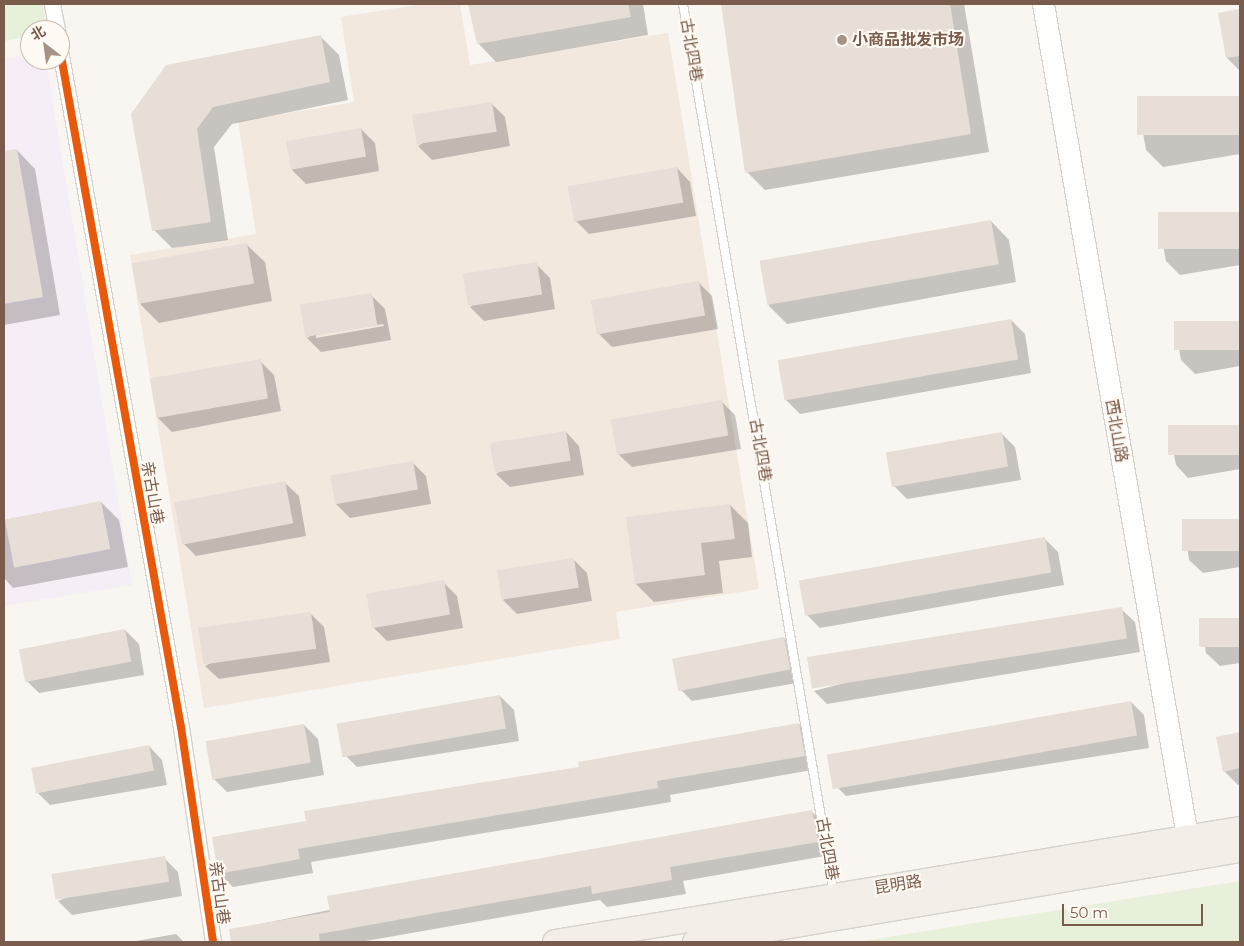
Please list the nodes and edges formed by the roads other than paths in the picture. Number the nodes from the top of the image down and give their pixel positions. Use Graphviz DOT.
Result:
graph roads {
  1 [pos="52,4"];
  2 [pos="683,4"];
  3 [pos="1044,4"];
  4 [pos="54,20"];
  5 [pos="64,70"];
  6 [pos="1240,829"];
  7 [pos="1189,847"];
  8 [pos="1240,850"];
  9 [pos="835,896"];
  10 [pos="761,927"];
  11 [pos="213,942"];
  12 [pos="555,942"];
  13 [pos="695,942"];
  1 -- 4 [label="street"];
  2 -- 9 [label="lane, 古北四巷"];
  3 -- 7 [label="main road, 西北山路"];
  5 -- 11 [label="street, 亲古山巷"];
  6 -- 7 [label="main road, 昆明路"];
  7 -- 8 [label="main road, 昆明路"];
  7 -- 9 [label="main road, 昆明路"];
  7 -- 10 [label="main road, 昆明路"];
  9 -- 10 [label="main road, 昆明路"];
  10 -- 12 [label="main road, 昆明路"];
  10 -- 13 [label="main road, 昆明路"];
}
